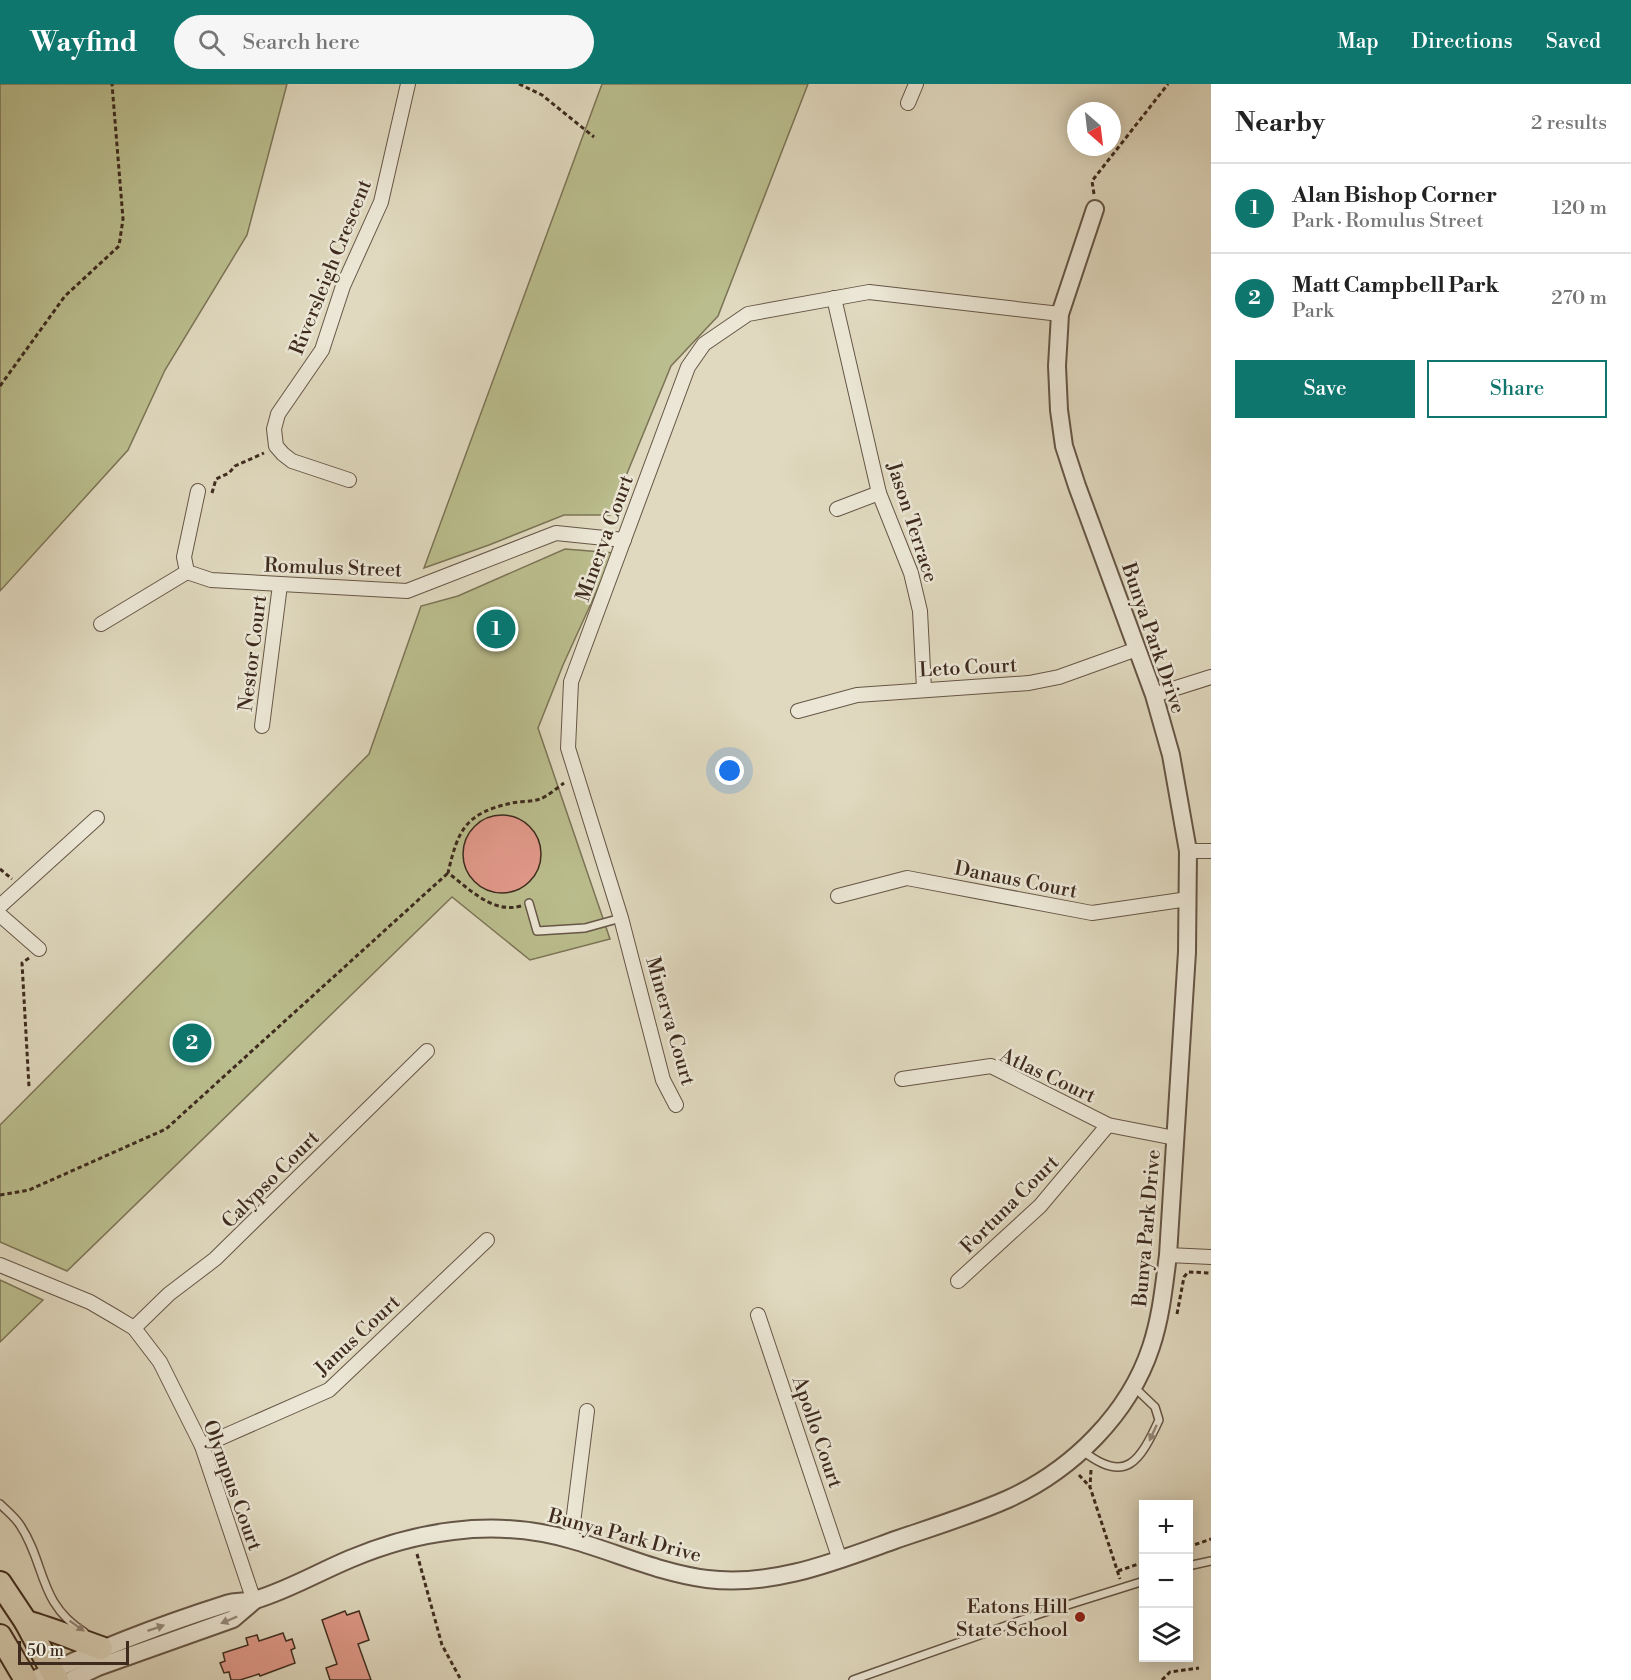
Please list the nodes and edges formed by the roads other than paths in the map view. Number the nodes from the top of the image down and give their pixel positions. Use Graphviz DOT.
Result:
graph roads {
  1 [pos="408,84"];
  2 [pos="916,84"];
  3 [pos="908,103"];
  4 [pos="1095,209"];
  5 [pos="834,298"];
  6 [pos="1060,314"];
  7 [pos="349,480"];
  8 [pos="198,491"];
  9 [pos="879,493"];
  10 [pos="837,508"];
  11 [pos="624,540"];
  12 [pos="187,572"];
  13 [pos="280,585"];
  14 [pos="101,624"];
  15 [pos="1137,649"];
  16 [pos="1211,677"];
  17 [pos="924,689"];
  18 [pos="1154,694"];
  19 [pos="798,711"];
  20 [pos="262,726"];
  21 [pos="97,818"];
  22 [pos="1188,851"];
  23 [pos="1211,851"];
  24 [pos="838,896"];
  25 [pos="1188,899"];
  26 [pos="529,903"];
  27 [pos="0,906"];
  28 [pos="0,915"];
  29 [pos="621,918"];
  30 [pos="39,949"];
  31 [pos="427,1051"];
  32 [pos="902,1079"];
  33 [pos="676,1105"];
  34 [pos="1108,1125"];
  35 [pos="1174,1138"];
  36 [pos="487,1240"];
  37 [pos="1168,1255"];
  38 [pos="1211,1257"];
  39 [pos="0,1265"];
  40 [pos="958,1281"];
  41 [pos="758,1315"];
  42 [pos="134,1328"];
  43 [pos="1133,1386"];
  44 [pos="587,1411"];
  45 [pos="202,1446"];
  46 [pos="1082,1450"];
  47 [pos="0,1504"];
  48 [pos="571,1539"];
  49 [pos="840,1560"];
  50 [pos="1211,1561"];
  51 [pos="1193,1565"];
  52 [pos="1139,1582"];
  53 [pos="0,1583"];
  54 [pos="254,1601"];
  55 [pos="26,1622"];
  56 [pos="105,1641"];
  57 [pos="2,1643"];
  58 [pos="53,1678"];
  59 [pos="26,1680"];
  60 [pos="853,1680"];
  1 -- 7 [label="street, Riversleigh Crescent"];
  2 -- 3 [label="street"];
  4 -- 6 [label="street, Bunya Park Drive"];
  5 -- 6 [label="street, Minerva Court"];
  5 -- 9 [label="street, Jason Terrace"];
  5 -- 11 [label="street, Minerva Court"];
  6 -- 15 [label="street, Bunya Park Drive"];
  8 -- 12 [label="street"];
  9 -- 10 [label="street"];
  9 -- 17 [label="street, Jason Terrace"];
  11 -- 13 [label="street, Romulus Street"];
  11 -- 29 [label="street, Minerva Court"];
  12 -- 13 [label="street, Romulus Street"];
  12 -- 14 [label="street"];
  13 -- 20 [label="street, Nestor Court"];
  15 -- 17 [label="street, Leto Court"];
  15 -- 18 [label="street, Bunya Park Drive"];
  16 -- 18 [label="street"];
  17 -- 19 [label="street, Leto Court"];
  18 -- 22 [label="street, Bunya Park Drive"];
  21 -- 27 [label="street"];
  22 -- 23 [label="street"];
  22 -- 25 [label="street, Bunya Park Drive"];
  24 -- 25 [label="street, Danaus Court"];
  25 -- 35 [label="street, Bunya Park Drive"];
  26 -- 29 [label="lane"];
  28 -- 30 [label="street"];
  29 -- 33 [label="street, Minerva Court"];
  31 -- 42 [label="street, Calypso Court"];
  32 -- 34 [label="street, Atlas Court"];
  34 -- 35 [label="street, Atlas Court"];
  34 -- 40 [label="street, Fortuna Court"];
  35 -- 37 [label="street, Bunya Park Drive"];
  36 -- 45 [label="street, Janus Court"];
  37 -- 38 [label="street"];
  37 -- 43 [label="street, Bunya Park Drive"];
  39 -- 42 [label="street, Olympus Court"];
  41 -- 49 [label="street, Apollo Court"];
  42 -- 45 [label="street, Olympus Court"];
  43 -- 46 [label="street, Bunya Park Drive"];
  43 -- 46 [label="lane, one-way"];
  44 -- 48 [label="street"];
  45 -- 54 [label="street, Olympus Court"];
  46 -- 49 [label="street, Bunya Park Drive"];
  47 -- 56 [label="lane, one-way"];
  48 -- 49 [label="street, Bunya Park Drive"];
  48 -- 54 [label="street, Bunya Park Drive"];
  50 -- 51 [label="lane"];
  52 -- 60 [label="lane"];
  53 -- 55 [label="highway"];
  56 -- 54 [label="street, Bunya Park Drive, one-way"];
  54 -- 58 [label="street, Bunya Park Drive, one-way"];
  55 -- 56 [label="highway"];
  55 -- 58 [label="highway"];
  56 -- 58 [label="street, Bunya Park Drive"];
  57 -- 59 [label="highway"];
}
